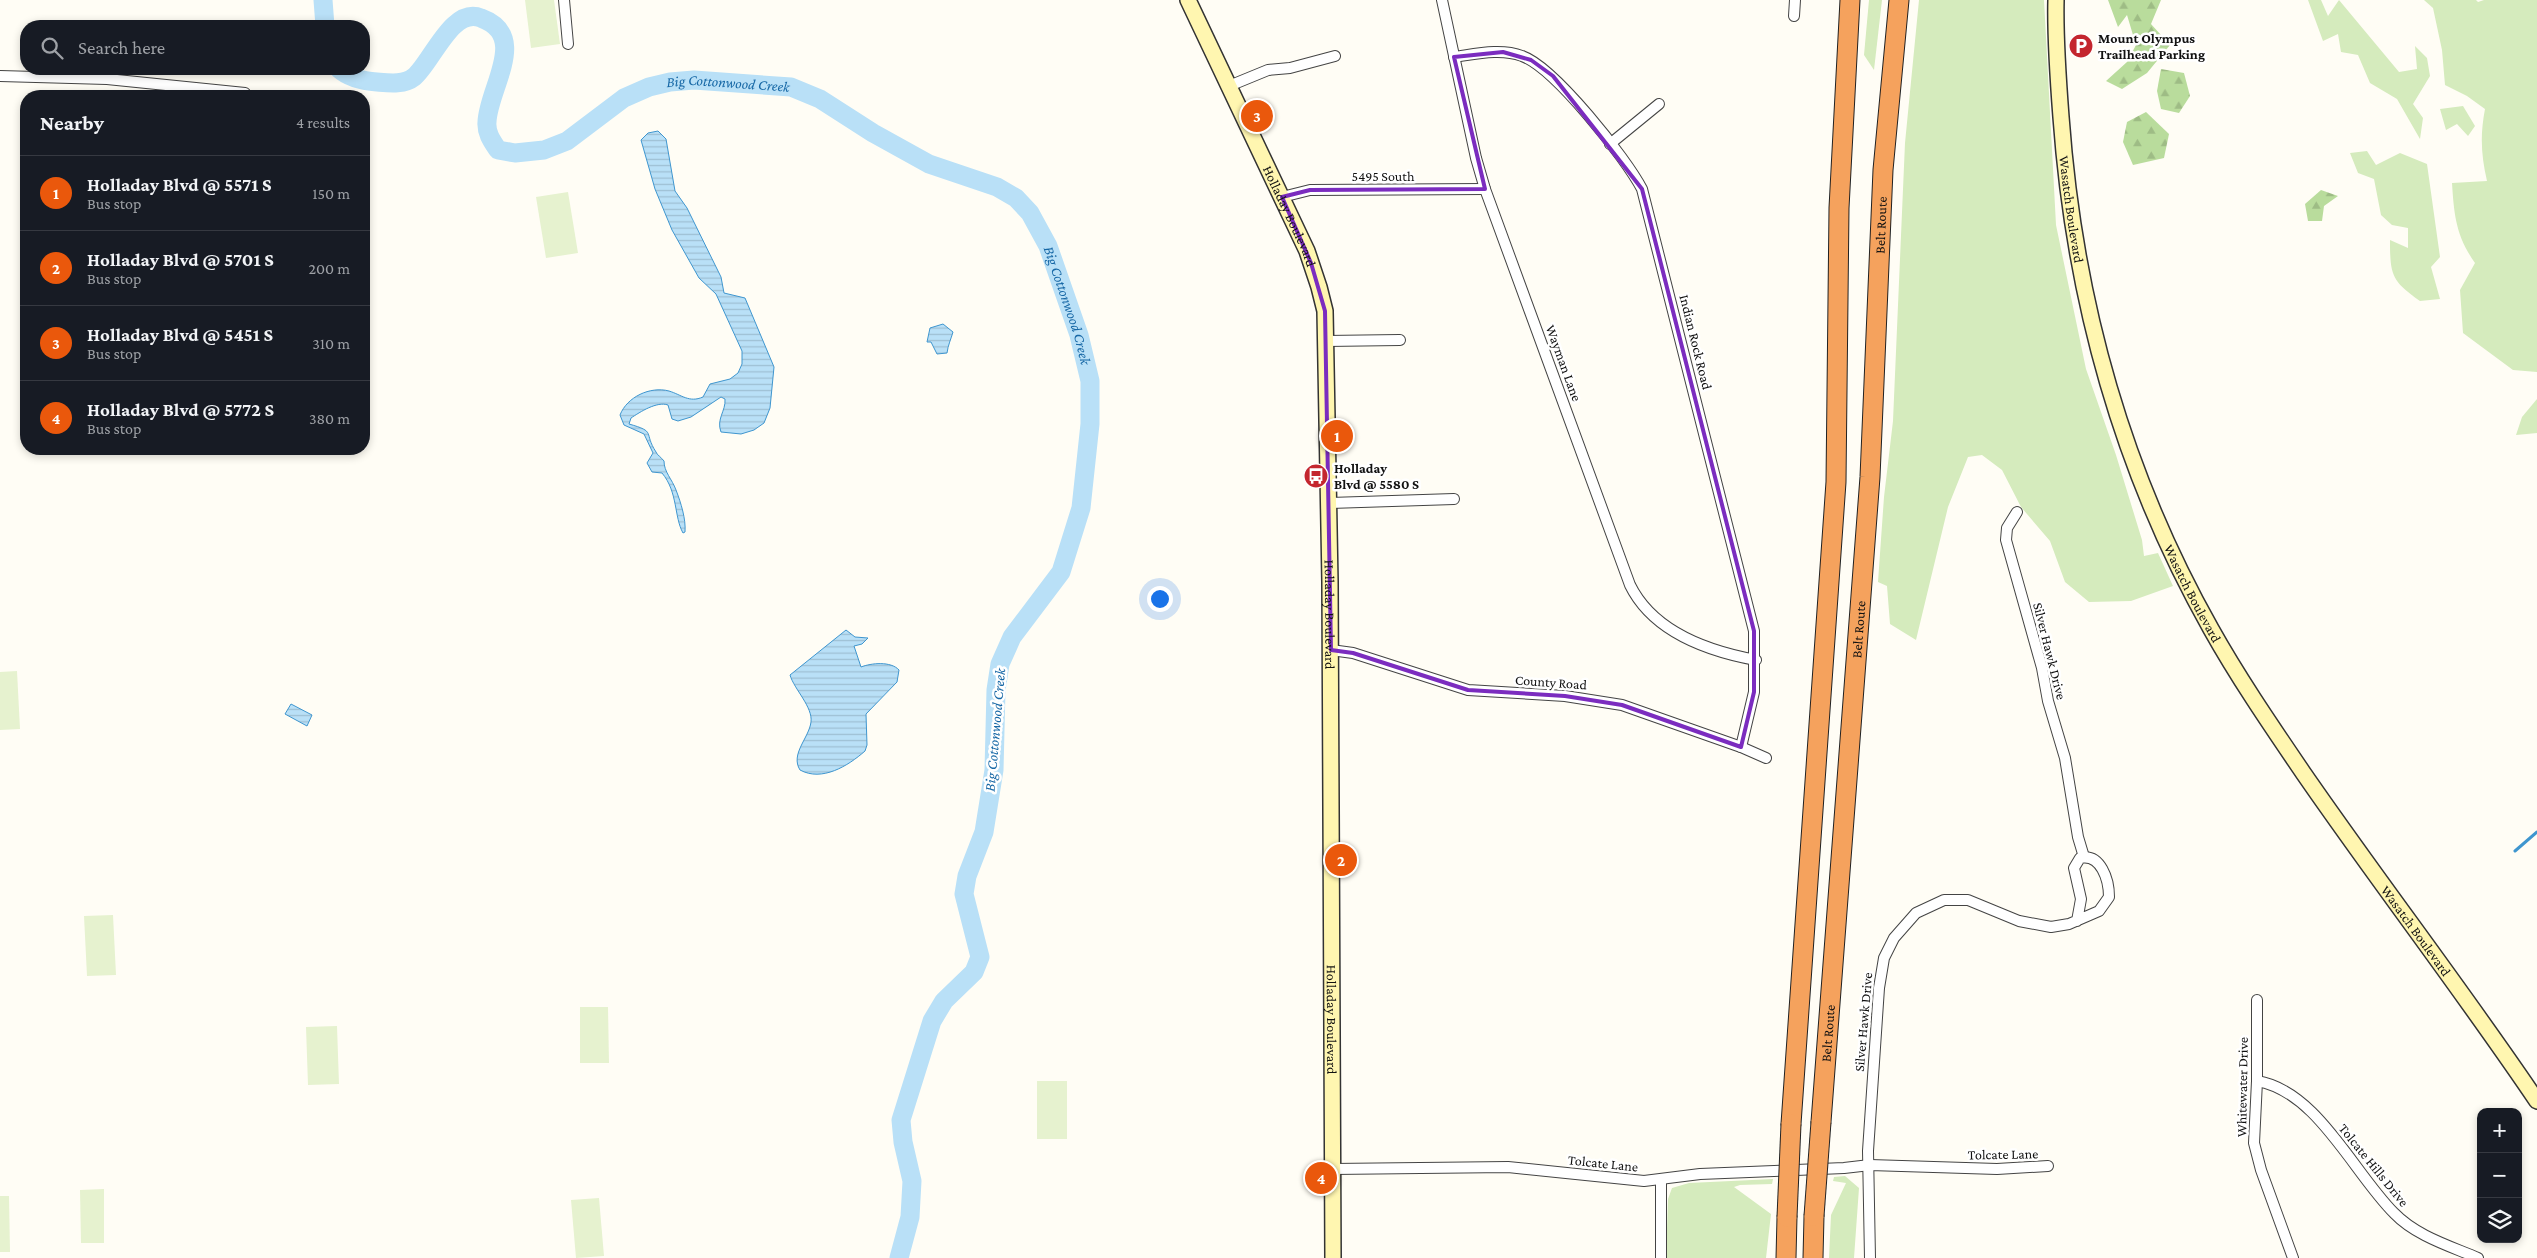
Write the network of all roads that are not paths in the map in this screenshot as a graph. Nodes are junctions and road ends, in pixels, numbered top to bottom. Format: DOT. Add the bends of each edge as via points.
graph roads {
  1 [pos="564,0"];
  2 [pos="1188,0"];
  3 [pos="1442,0"];
  4 [pos="1795,0"];
  5 [pos="1850,0"];
  6 [pos="1899,0"];
  7 [pos="2056,0"];
  8 [pos="1794,16"];
  9 [pos="568,44"];
  10 [pos="1335,56"];
  11 [pos="1454,57"];
  12 [pos="0,76"];
  13 [pos="1229,86"];
  14 [pos="216,90"];
  15 [pos="1659,104"];
  16 [pos="1610,144"];
  17 [pos="1485,189"];
  18 [pos="1282,197"];
  19 [pos="1400,340"];
  20 [pos="1326,341"];
  21 [pos="1454,499"];
  22 [pos="1330,503"];
  23 [pos="2017,512"];
  24 [pos="1331,650"];
  25 [pos="1756,660"];
  26 [pos="1741,747"];
  27 [pos="1766,758"];
  28 [pos="2084,857"];
  29 [pos="2077,921"];
  30 [pos="2257,1000"];
  31 [pos="2257,1081"];
  32 [pos="2537,1101"];
  33 [pos="1870,1164"];
  34 [pos="2048,1166"];
  35 [pos="1333,1169"];
  36 [pos="1661,1180"];
  37 [pos="1332,1258"];
  38 [pos="1661,1258"];
  39 [pos="1786,1258"];
  40 [pos="1813,1258"];
  41 [pos="1870,1258"];
  42 [pos="2293,1258"];
  43 [pos="2478,1258"];
  1 -- 9 [label="street"];
  2 -- 13 [label="main road, Holladay Boulevard"];
  3 -- 11 [label="street, Wayman Lane"];
  4 -- 8 [label="street"];
  5 -- 39 [label="highway, bridge" via="1839,208 1836,482 1791,1124"];
  6 -- 40 [label="highway, Belt Route, bridge" via="1883,170 1870,477"];
  7 -- 32 [label="main road, Wasatch Boulevard" via="2063,138 2078,258 2113,403 2155,515 2210,629 2250,692 2324,802"];
  10 -- 13 [label="street" via="1262,72"];
  11 -- 16 [label="street, Indian Rock Road" via="1503,52 1531,60 1559,82"];
  11 -- 17 [label="street, Wayman Lane"];
  12 -- 14 [label="street" via="107,79"];
  13 -- 18 [label="main road, Holladay Boulevard"];
  15 -- 16 [label="street"];
  16 -- 25 [label="street, Indian Rock Road" via="1638,181 1648,206 1754,631"];
  17 -- 18 [label="street, 5495 South" via="1310,190"];
  17 -- 25 [label="street, Wayman Lane" via="1634,594 1652,618 1673,632 1726,653"];
  18 -- 20 [label="main road, Holladay Boulevard" via="1316,275 1325,312"];
  19 -- 20 [label="street"];
  20 -- 22 [label="main road, Holladay Boulevard"];
  21 -- 22 [label="street"];
  22 -- 24 [label="main road, Holladay Boulevard"];
  23 -- 28 [label="street, Silver Hawk Drive" via="2007,528 2006,540 2065,758"];
  24 -- 26 [label="street, County Road" via="1353,653 1468,690 1565,696 1622,705"];
  24 -- 35 [label="main road, Holladay Boulevard"];
  25 -- 26 [label="street, Indian Rock Road" via="1754,692"];
  26 -- 27 [label="street, County Road"];
  28 -- 29 [label="street" via="2077,860 2074,868 2081,899"];
  28 -- 29 [label="street, Silver Hawk Drive" via="2093,859 2100,866 2108,897 2099,911"];
  29 -- 33 [label="street, Silver Hawk Drive" via="2060,926 2035,926 1976,903 1952,899 1926,907 1901,929 1884,958 1879,978 1868,1151"];
  30 -- 31 [label="street, Whitewater Drive"];
  31 -- 42 [label="street, Whitewater Drive" via="2254,1143"];
  31 -- 43 [label="street, Tolcate Hills Drive" via="2284,1088 2308,1107 2365,1180 2405,1223"];
  33 -- 34 [label="street, Tolcate Lane" via="1998,1169"];
  33 -- 36 [label="street, Tolcate Lane" via="1700,1174"];
  33 -- 41 [label="street"];
  35 -- 36 [label="street, Tolcate Lane" via="1508,1167 1625,1180"];
  35 -- 37 [label="main road, Holladay Boulevard"];
  36 -- 38 [label="street"];
}
